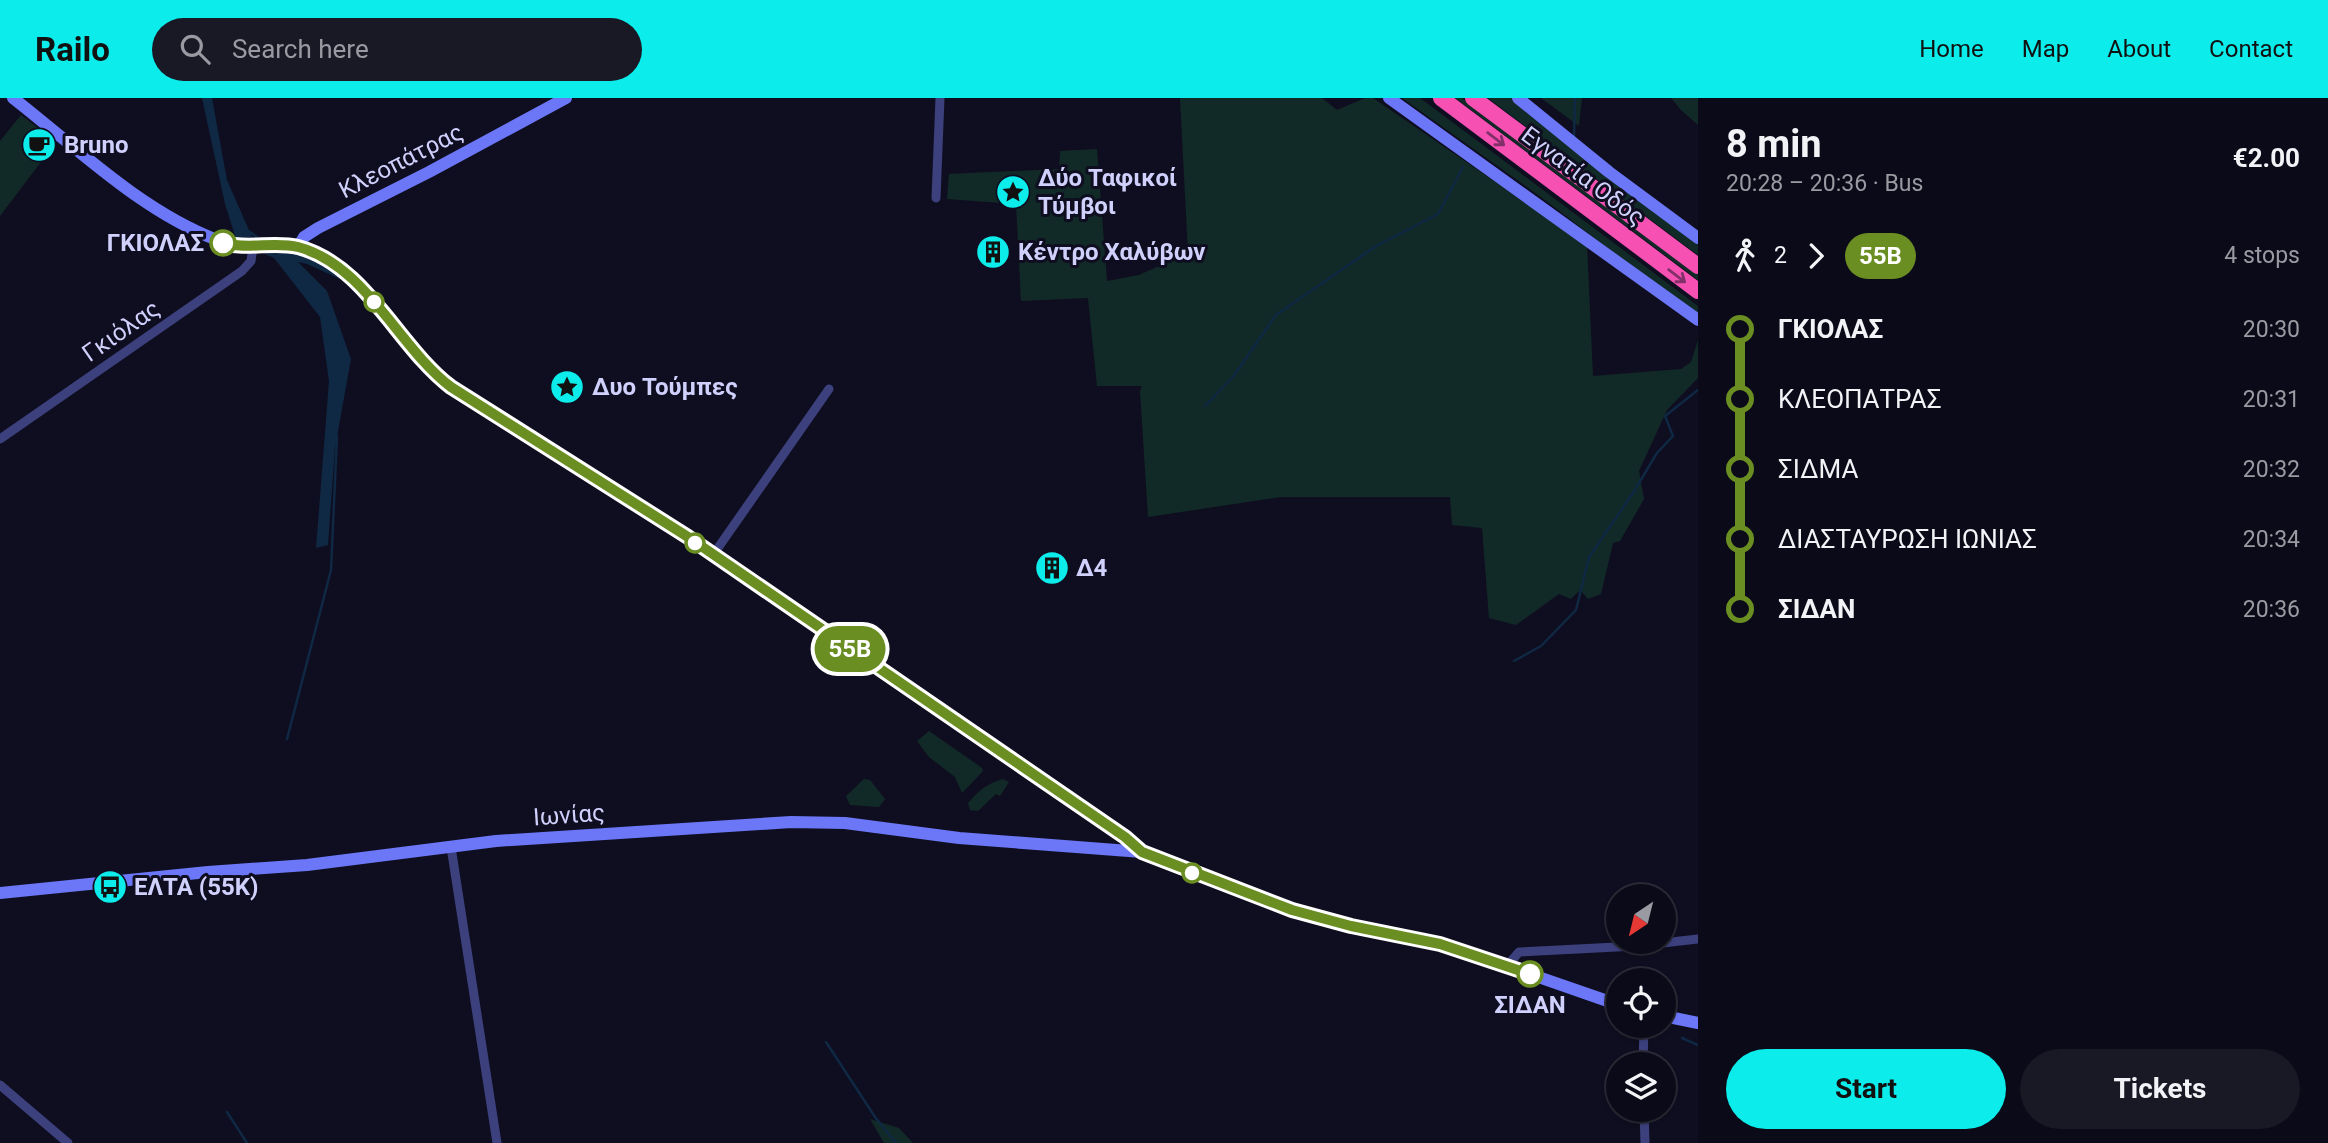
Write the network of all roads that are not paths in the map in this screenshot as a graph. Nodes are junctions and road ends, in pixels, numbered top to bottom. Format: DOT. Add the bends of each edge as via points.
graph roads {
  1 [pos="13,98"];
  2 [pos="566,98"];
  3 [pos="940,98"];
  4 [pos="1389,98"];
  5 [pos="1441,98"];
  6 [pos="1473,98"];
  7 [pos="1518,98"];
  8 [pos="936,198"];
  9 [pos="1698,238"];
  10 [pos="253,247"];
  11 [pos="298,247"];
  12 [pos="1698,266"];
  13 [pos="1698,291"];
  14 [pos="1698,320"];
  15 [pos="829,389"];
  16 [pos="0,439"];
  17 [pos="713,555"];
  18 [pos="1125,837"];
  19 [pos="451,847"];
  20 [pos="1118,850"];
  21 [pos="1142,852"];
  22 [pos="0,892"];
  23 [pos="1698,939"];
  24 [pos="1507,966"];
  25 [pos="1606,1000"];
  26 [pos="1676,1018"];
  27 [pos="1698,1023"];
  28 [pos="0,1085"];
  29 [pos="1644,1122"];
  30 [pos="68,1143"];
  31 [pos="497,1143"];
  32 [pos="1645,1143"];
  1 -- 10 [label="street" via="160,213 223,243"];
  2 -- 11 [label="street, Κλεοπάτρας" via="312,231"];
  3 -- 8 [label="street"];
  4 -- 14 [label="street"];
  5 -- 13 [label="highway, Εγνατία Οδός, one-way"];
  6 -- 12 [label="highway, Εγνατία Οδός"];
  7 -- 9 [label="street"];
  10 -- 11 [label="street"];
  10 -- 16 [label="street, Γκιόλας" via="251,261 242,271"];
  11 -- 17 [label="street" via="326,259 345,274 417,356 451,387"];
  15 -- 17 [label="street"];
  17 -- 18 [label="street"];
  18 -- 20 [label="street"];
  18 -- 21 [label="street"];
  19 -- 20 [label="street, Ιωνίας" via="791,822 845,823 959,838"];
  19 -- 22 [label="street, Ιωνίας" via="307,865"];
  19 -- 31 [label="street"];
  20 -- 21 [label="street, Ιωνίας"];
  21 -- 24 [label="street" via="1292,910 1440,944"];
  23 -- 24 [label="street" via="1519,952"];
  24 -- 25 [label="street"];
  26 -- 27 [label="street"];
  28 -- 30 [label="street"];
  29 -- 32 [label="street"];
}
